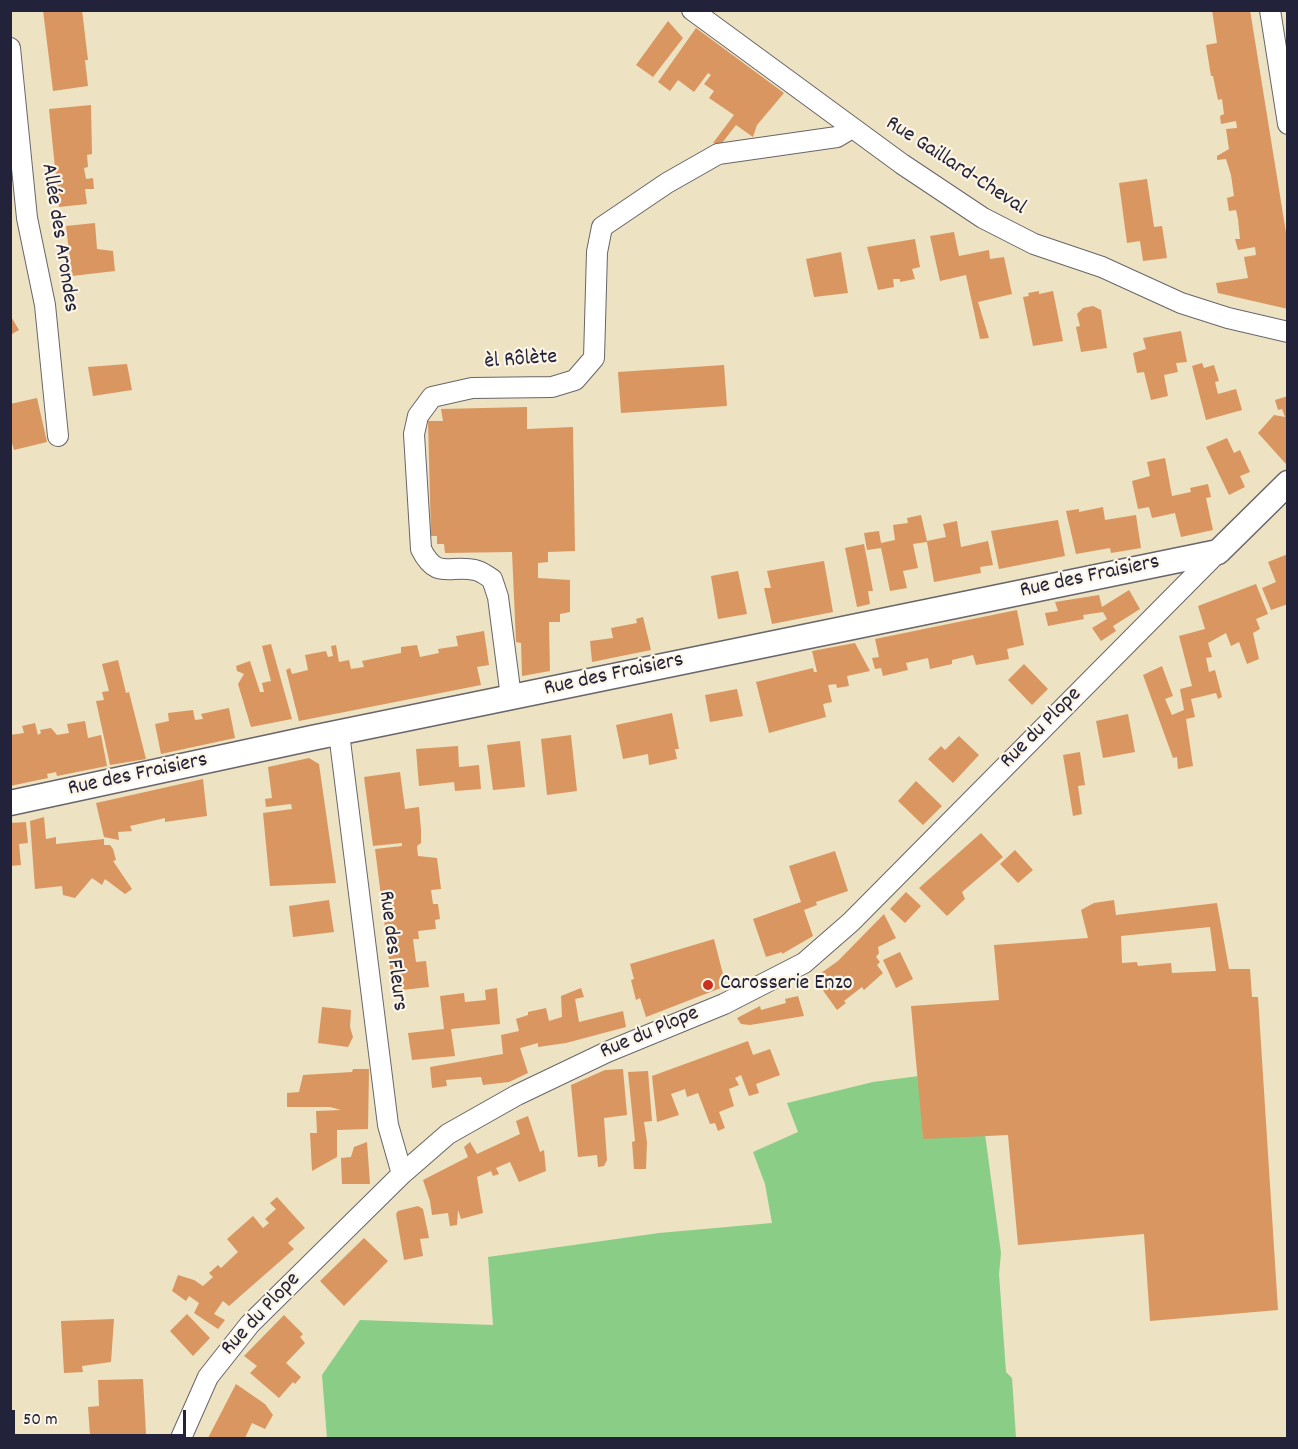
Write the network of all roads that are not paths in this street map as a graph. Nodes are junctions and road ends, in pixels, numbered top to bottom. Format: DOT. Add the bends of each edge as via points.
graph roads {
  1 [pos="692,10"];
  2 [pos="1270,10"];
  3 [pos="10,48"];
  4 [pos="1287,124"];
  5 [pos="852,128"];
  6 [pos="1287,332"];
  7 [pos="58,436"];
  8 [pos="1287,483"];
  9 [pos="1218,552"];
  10 [pos="511,697"];
  11 [pos="339,733"];
  12 [pos="10,803"];
  13 [pos="402,1174"];
  14 [pos="182,1438"];
  1 -- 5 [label="street, Rue Gaillard-Cheval"];
  2 -- 4 [label="street"];
  3 -- 7 [label="street, Allée des Arondes" via="27,219 45,305"];
  5 -- 6 [label="street, Rue Gaillard-Cheval" via="983,218 1034,244 1102,267 1181,303"];
  5 -- 10 [label="street, èl Rôlète" via="837,137 718,154 602,227 597,252 594,358 575,380 552,387 472,388 432,397 418,416 414,434 421,549 434,566 452,571 475,570 492,579 498,597"];
  8 -- 9 [label="street, Rue du Plope"];
  9 -- 10 [label="street, Rue des Fraisiers"];
  9 -- 13 [label="street, Rue du Plope" via="851,922 804,963 724,1004 607,1052 517,1095 448,1134"];
  10 -- 11 [label="street, Rue des Fraisiers"];
  11 -- 12 [label="street, Rue des Fraisiers"];
  11 -- 13 [label="street, Rue des Fleurs" via="388,1125"];
  13 -- 14 [label="street, Rue du Plope" via="223,1355 196,1400"];
}
